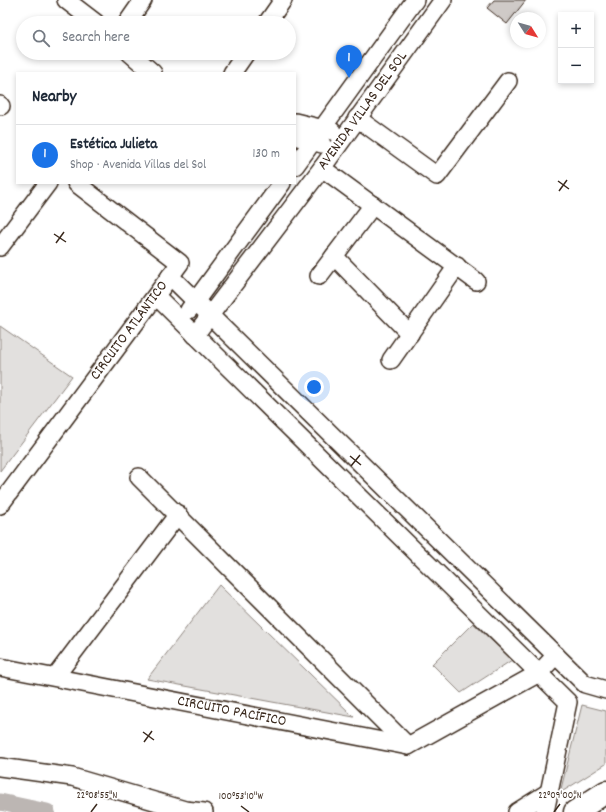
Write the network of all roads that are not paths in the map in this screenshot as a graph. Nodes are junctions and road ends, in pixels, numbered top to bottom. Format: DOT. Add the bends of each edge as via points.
graph roads {
  1 [pos="66,0"];
  2 [pos="143,0"];
  3 [pos="283,0"];
  4 [pos="415,0"];
  5 [pos="442,0"];
  6 [pos="87,16"];
  7 [pos="132,16"];
  8 [pos="272,16"];
  9 [pos="138,60"];
  10 [pos="241,60"];
  11 [pos="152,72"];
  12 [pos="233,72"];
  13 [pos="508,81"];
  14 [pos="357,118"];
  15 [pos="296,123"];
  16 [pos="318,134"];
  17 [pos="345,135"];
  18 [pos="296,136"];
  19 [pos="336,149"];
  20 [pos="296,165"];
  21 [pos="322,168"];
  22 [pos="47,184"];
  23 [pos="77,184"];
  24 [pos="281,184"];
  25 [pos="372,205"];
  26 [pos="0,247"];
  27 [pos="334,256"];
  28 [pos="457,266"];
  29 [pos="170,276"];
  30 [pos="319,276"];
  31 [pos="476,280"];
  32 [pos="156,296"];
  33 [pos="196,301"];
  34 [pos="210,315"];
  35 [pos="181,321"];
  36 [pos="410,334"];
  37 [pos="195,335"];
  38 [pos="391,360"];
  39 [pos="139,477"];
  40 [pos="0,505"];
  41 [pos="178,514"];
  42 [pos="411,514"];
  43 [pos="394,531"];
  44 [pos="556,655"];
  45 [pos="0,667"];
  46 [pos="539,673"];
  47 [pos="55,677"];
  48 [pos="585,684"];
  49 [pos="606,690"];
  50 [pos="568,702"];
  51 [pos="408,746"];
  52 [pos="0,767"];
  53 [pos="549,792"];
  54 [pos="606,792"];
  55 [pos="204,812"];
  56 [pos="517,812"];
  57 [pos="544,812"];
  58 [pos="575,812"];
  1 -- 6 [label="street"];
  2 -- 7 [label="street"];
  3 -- 8 [label="street"];
  4 -- 16 [label="street, AVENIDA VILLAS DEL SOL"];
  5 -- 14 [label="street, AVENIDA VILLAS DEL SOL"];
  9 -- 11 [label="street"];
  10 -- 12 [label="street"];
  13 -- 14 [label="street" via="437,176"];
  14 -- 17 [label="street, AVENIDA VILLAS DEL SOL"];
  15 -- 16 [label="street"];
  16 -- 17 [label="street"];
  16 -- 18 [label="street"];
  16 -- 19 [label="street"];
  16 -- 20 [label="street, AVENIDA VILLAS DEL SOL"];
  17 -- 19 [label="street, AVENIDA VILLAS DEL SOL"];
  19 -- 21 [label="street, AVENIDA VILLAS DEL SOL"];
  21 -- 25 [label="street"];
  21 -- 34 [label="street, AVENIDA VILLAS DEL SOL"];
  22 -- 26 [label="street"];
  23 -- 29 [label="street, CIRCUITO ATLÁNTICO" via="180,263"];
  24 -- 33 [label="street"];
  25 -- 27 [label="street"];
  25 -- 28 [label="street"];
  27 -- 30 [label="street"];
  27 -- 36 [label="street"];
  28 -- 31 [label="street"];
  28 -- 36 [label="street"];
  29 -- 32 [label="street, CIRCUITO ATLÁNTICO"];
  29 -- 33 [label="street"];
  32 -- 35 [label="street"];
  32 -- 40 [label="street, CIRCUITO ATLÁNTICO"];
  33 -- 34 [label="street"];
  33 -- 35 [label="street"];
  34 -- 37 [label="street, AVENIDA VILLAS DEL SOL"];
  34 -- 42 [label="street"];
  35 -- 37 [label="street"];
  36 -- 38 [label="street"];
  37 -- 43 [label="street"];
  39 -- 41 [label="street"];
  41 -- 47 [label="street"];
  41 -- 51 [label="street"];
  42 -- 43 [label="street"];
  42 -- 44 [label="street"];
  43 -- 46 [label="street"];
  44 -- 46 [label="street"];
  44 -- 48 [label="street"];
  45 -- 47 [label="street, CIRCUITO PACÍFICO"];
  46 -- 50 [label="street"];
  46 -- 51 [label="street"];
  47 -- 51 [label="street, CIRCUITO PACÍFICO"];
  48 -- 49 [label="street"];
  48 -- 50 [label="street"];
  50 -- 53 [label="street"];
  52 -- 55 [label="street" via="72,778 185,810"];
  53 -- 56 [label="street"];
  53 -- 57 [label="street"];
  54 -- 58 [label="main road"];
}
